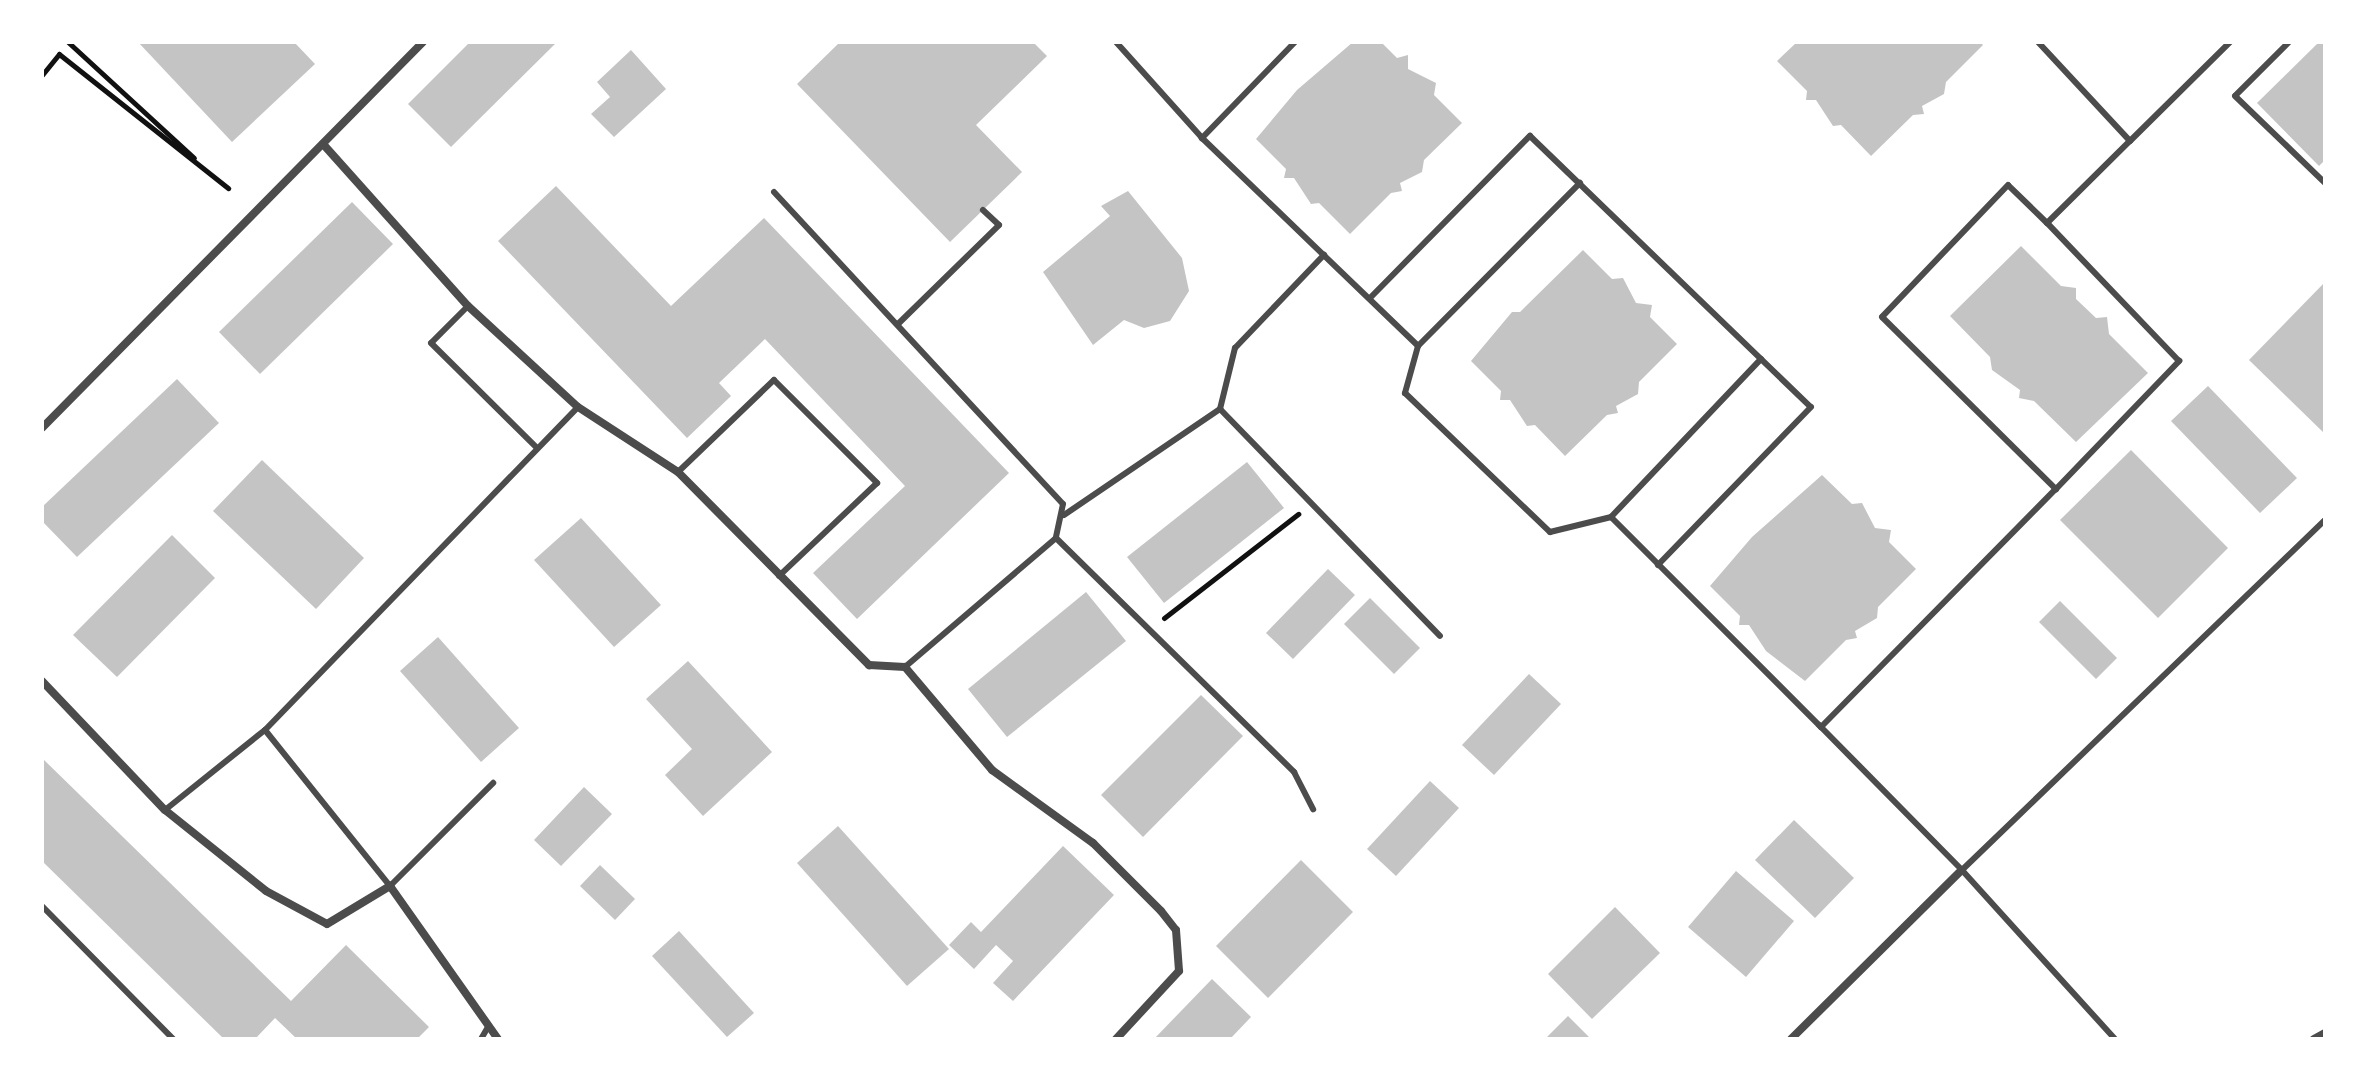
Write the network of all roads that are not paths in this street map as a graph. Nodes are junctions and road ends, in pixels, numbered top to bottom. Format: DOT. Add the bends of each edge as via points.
graph roads {
  1 [pos="423,42"];
  2 [pos="1116,42"];
  3 [pos="1295,42"];
  4 [pos="2038,42"];
  5 [pos="2230,42"];
  6 [pos="2289,42"];
  7 [pos="1202,138"];
  8 [pos="2130,141"];
  9 [pos="323,144"];
  10 [pos="1580,183"];
  11 [pos="2325,183"];
  12 [pos="774,192"];
  13 [pos="983,210"];
  14 [pos="2047,223"];
  15 [pos="1324,255"];
  16 [pos="1370,298"];
  17 [pos="468,306"];
  18 [pos="899,323"];
  19 [pos="1418,346"];
  20 [pos="1761,359"];
  21 [pos="578,407"];
  22 [pos="1220,409"];
  23 [pos="42,428"];
  24 [pos="537,448"];
  25 [pos="678,472"];
  26 [pos="2056,489"];
  27 [pos="1064,515"];
  28 [pos="1611,517"];
  29 [pos="2325,520"];
  30 [pos="1056,538"];
  31 [pos="1658,565"];
  32 [pos="779,576"];
  33 [pos="1440,636"];
  34 [pos="905,667"];
  35 [pos="42,681"];
  36 [pos="1813,719"];
  37 [pos="265,730"];
  38 [pos="493,783"];
  39 [pos="1313,809"];
  40 [pos="165,810"];
  41 [pos="1962,870"];
  42 [pos="390,886"];
  43 [pos="42,906"];
  44 [pos="488,1027"];
  45 [pos="2325,1033"];
  46 [pos="173,1039"];
  47 [pos="481,1039"];
  48 [pos="498,1039"];
  49 [pos="1116,1039"];
  50 [pos="1791,1039"];
  51 [pos="2115,1039"];
  52 [pos="2314,1039"];
  1 -- 9 [label="street"];
  2 -- 7 [label="lane"];
  3 -- 7 [label="lane"];
  4 -- 8 [label="lane"];
  5 -- 8 [label="lane"];
  6 -- 11 [label="lane" via="2235,96"];
  7 -- 15 [label="lane"];
  8 -- 14 [label="lane"];
  9 -- 17 [label="street"];
  9 -- 23 [label="street"];
  10 -- 16 [label="lane" via="1530,136"];
  10 -- 19 [label="lane"];
  10 -- 20 [label="lane"];
  12 -- 18 [label="lane"];
  13 -- 18 [label="lane" via="999,225"];
  14 -- 26 [label="lane" via="2179,361"];
  14 -- 26 [label="lane" via="2008,185 1882,317"];
  15 -- 16 [label="lane"];
  15 -- 22 [label="lane" via="1235,348"];
  16 -- 19 [label="lane"];
  17 -- 21 [label="street"];
  17 -- 24 [label="lane" via="431,343"];
  18 -- 27 [label="lane" via="1053,488"];
  19 -- 28 [label="lane" via="1405,393 1550,532"];
  20 -- 28 [label="lane"];
  20 -- 31 [label="lane" via="1811,407"];
  21 -- 24 [label="lane"];
  21 -- 25 [label="street"];
  22 -- 27 [label="lane"];
  22 -- 33 [label="lane"];
  24 -- 37 [label="lane"];
  25 -- 32 [label="street"];
  25 -- 32 [label="lane" via="774,380 877,483"];
  26 -- 36 [label="lane" via="1821,727"];
  27 -- 30 [label="lane"];
  28 -- 31 [label="lane"];
  29 -- 41 [label="lane"];
  30 -- 34 [label="lane"];
  30 -- 39 [label="lane" via="1294,772"];
  31 -- 36 [label="lane"];
  32 -- 34 [label="street" via="869,665"];
  34 -- 49 [label="street" via="992,770 1093,843 1176,930 1180,960 1171,987"];
  35 -- 40 [label="street"];
  36 -- 41 [label="lane"];
  37 -- 40 [label="lane"];
  37 -- 42 [label="lane"];
  38 -- 42 [label="lane"];
  40 -- 42 [label="street" via="266,891 327,924"];
  41 -- 50 [label="street"];
  41 -- 51 [label="lane"];
  42 -- 44 [label="street"];
  43 -- 46 [label="lane"];
  44 -- 47 [label="lane"];
  44 -- 48 [label="street"];
  45 -- 52 [label="street"];
}
